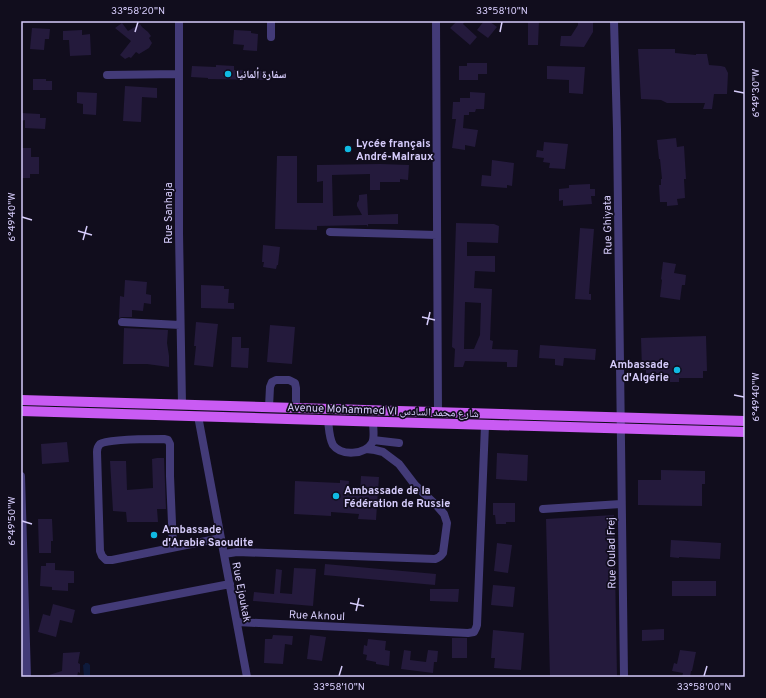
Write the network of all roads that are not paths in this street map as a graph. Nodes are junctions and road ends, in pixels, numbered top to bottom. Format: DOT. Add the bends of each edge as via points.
graph roads {
  1 [pos="179,21"];
  2 [pos="271,21"];
  3 [pos="436,21"];
  4 [pos="614,21"];
  5 [pos="271,38"];
  6 [pos="178,74"];
  7 [pos="107,75"];
  8 [pos="330,232"];
  9 [pos="437,235"];
  10 [pos="122,322"];
  11 [pos="180,325"];
  12 [pos="21,400"];
  13 [pos="182,404"];
  14 [pos="269,407"];
  15 [pos="296,408"];
  16 [pos="21,411"];
  17 [pos="438,412"];
  18 [pos="198,416"];
  19 [pos="620,418"];
  20 [pos="328,420"];
  21 [pos="745,420"];
  22 [pos="373,422"];
  23 [pos="485,425"];
  24 [pos="620,428"];
  25 [pos="745,432"];
  26 [pos="373,440"];
  27 [pos="399,442"];
  28 [pos="366,449"];
  29 [pos="21,476"];
  30 [pos="621,504"];
  31 [pos="543,509"];
  32 [pos="221,538"];
  33 [pos="173,547"];
  34 [pos="224,554"];
  35 [pos="230,584"];
  36 [pos="95,610"];
  37 [pos="237,622"];
  38 [pos="27,677"];
  39 [pos="247,677"];
  40 [pos="624,677"];
  1 -- 6 [label="street, Rue Sanhaja"];
  2 -- 5 [label="street"];
  3 -- 9 [label="street"];
  4 -- 19 [label="street, Rue Ghiyata"];
  6 -- 7 [label="street"];
  6 -- 11 [label="street, Rue Sanhaja"];
  8 -- 9 [label="street"];
  9 -- 17 [label="street"];
  10 -- 11 [label="street"];
  11 -- 13 [label="street, Rue Sanhaja"];
  12 -- 13 [label="main road, Avenue Mohammed VI شارع محمد السادس"];
  13 -- 14 [label="main road, Avenue Mohammed VI شارع محمد السادس"];
  14 -- 15 [label="main road, Avenue Mohammed VI شارع محمد السادس"];
  14 -- 15 [label="street" via="272,382 291,380 296,388"];
  15 -- 17 [label="main road, Avenue Mohammed VI شارع محمد السادس"];
  16 -- 18 [label="main road, Avenue Mohammed VI شارع محمد السادس"];
  17 -- 19 [label="main road, Avenue Mohammed VI شارع محمد السادس"];
  18 -- 20 [label="main road, Avenue Mohammed VI شارع محمد السادس"];
  18 -- 32 [label="street, Rue Ejoukak"];
  19 -- 21 [label="main road, Avenue Mohammed VI شارع محمد السادس"];
  19 -- 24 [label="street, Rue Ghiyata"];
  20 -- 22 [label="main road, Avenue Mohammed VI شارع محمد السادس"];
  20 -- 28 [label="street" via="330,435 337,449 350,453"];
  22 -- 23 [label="main road, Avenue Mohammed VI شارع محمد السادس"];
  22 -- 26 [label="street"];
  23 -- 24 [label="main road, Avenue Mohammed VI شارع محمد السادس"];
  23 -- 37 [label="street, Rue Aknoul" via="474,632"];
  24 -- 25 [label="main road, Avenue Mohammed VI شارع محمد السادس"];
  24 -- 30 [label="street, Rue Oulad Frej"];
  26 -- 27 [label="street"];
  26 -- 28 [label="street"];
  28 -- 34 [label="street" via="383,452 399,464 415,485 444,514 447,523 441,556 435,558 237,552"];
  29 -- 38 [label="street"];
  30 -- 31 [label="street"];
  30 -- 40 [label="street, Rue Oulad Frej"];
  32 -- 33 [label="street"];
  32 -- 34 [label="street, Rue Ejoukak"];
  33 -- 33 [label="street" via="112,560 106,560 102,556 96,452 100,444 106,441 168,440"];
  34 -- 35 [label="street, Rue Ejoukak"];
  35 -- 36 [label="street"];
  35 -- 37 [label="street, Rue Ejoukak"];
  37 -- 39 [label="street, Rue Ejoukak"];
}
